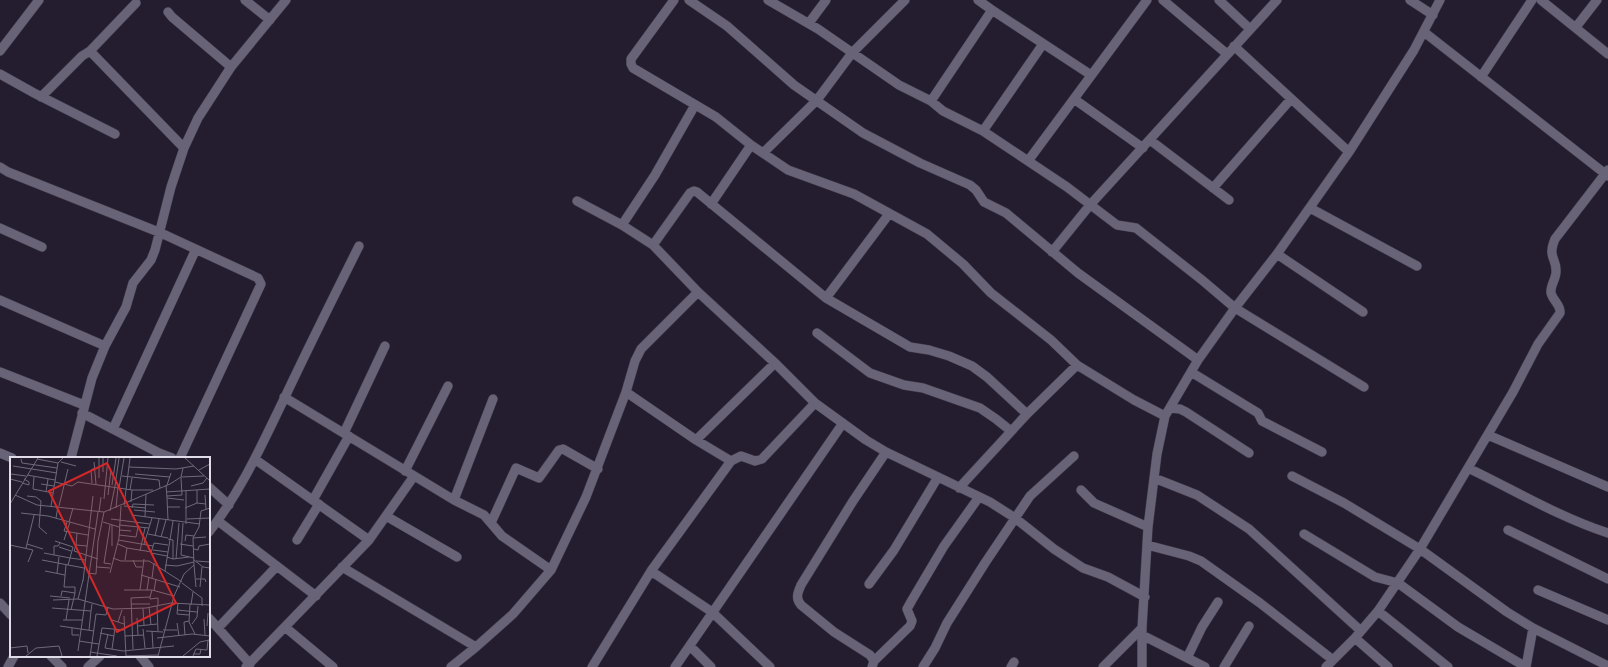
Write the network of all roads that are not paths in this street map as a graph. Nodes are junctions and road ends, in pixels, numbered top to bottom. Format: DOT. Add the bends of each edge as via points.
graph roads {
  1 [pos="39,0"];
  2 [pos="245,0"];
  3 [pos="286,0"];
  4 [pos="674,0"];
  5 [pos="689,0"];
  6 [pos="768,0"];
  7 [pos="826,0"];
  8 [pos="905,0"];
  9 [pos="978,0"];
  10 [pos="1147,0"];
  11 [pos="1163,0"];
  12 [pos="1219,0"];
  13 [pos="1277,0"];
  14 [pos="1410,0"];
  15 [pos="1440,0"];
  16 [pos="1532,0"];
  17 [pos="1541,0"];
  18 [pos="1597,0"];
  19 [pos="136,3"];
  20 [pos="992,10"];
  21 [pos="168,12"];
  22 [pos="1433,15"];
  23 [pos="270,20"];
  24 [pos="809,23"];
  25 [pos="1576,27"];
  26 [pos="1250,29"];
  27 [pos="1424,32"];
  28 [pos="1043,44"];
  29 [pos="1234,46"];
  30 [pos="0,51"];
  31 [pos="90,51"];
  32 [pos="852,53"];
  33 [pos="1227,54"];
  34 [pos="1608,54"];
  35 [pos="231,67"];
  36 [pos="0,74"];
  37 [pos="1091,76"];
  38 [pos="1482,77"];
  39 [pos="41,97"];
  40 [pos="1074,99"];
  41 [pos="1291,99"];
  42 [pos="817,100"];
  43 [pos="931,101"];
  44 [pos="695,105"];
  45 [pos="983,131"];
  46 [pos="115,134"];
  47 [pos="1150,140"];
  48 [pos="751,144"];
  49 [pos="184,148"];
  50 [pos="1143,148"];
  51 [pos="1349,152"];
  52 [pos="763,153"];
  53 [pos="1028,161"];
  54 [pos="0,167"];
  55 [pos="1607,173"];
  56 [pos="1213,188"];
  57 [pos="1229,200"];
  58 [pos="577,201"];
  59 [pos="711,204"];
  60 [pos="1090,205"];
  61 [pos="1310,208"];
  62 [pos="889,214"];
  63 [pos="622,226"];
  64 [pos="0,228"];
  65 [pos="161,233"];
  66 [pos="653,245"];
  67 [pos="359,246"];
  68 [pos="42,247"];
  69 [pos="196,249"];
  70 [pos="1052,252"];
  71 [pos="1276,254"];
  72 [pos="1417,266"];
  73 [pos="698,292"];
  74 [pos="826,298"];
  75 [pos="0,300"];
  76 [pos="1235,308"];
  77 [pos="1363,312"];
  78 [pos="817,333"];
  79 [pos="105,346"];
  80 [pos="385,346"];
  81 [pos="1198,360"];
  82 [pos="775,363"];
  83 [pos="1078,365"];
  84 [pos="0,372"];
  85 [pos="1191,372"];
  86 [pos="448,386"];
  87 [pos="1364,386"];
  88 [pos="626,392"];
  89 [pos="284,397"];
  90 [pos="493,399"];
  91 [pos="815,403"];
  92 [pos="83,409"];
  93 [pos="1168,412"];
  94 [pos="1027,414"];
  95 [pos="843,423"];
  96 [pos="113,429"];
  97 [pos="1011,431"];
  98 [pos="346,435"];
  99 [pos="1488,435"];
  100 [pos="696,440"];
  101 [pos="886,452"];
  102 [pos="1322,452"];
  103 [pos="0,453"];
  104 [pos="1249,453"];
  105 [pos="158,456"];
  106 [pos="1074,456"];
  107 [pos="10,457"];
  108 [pos="71,457"];
  109 [pos="180,457"];
  110 [pos="256,460"];
  111 [pos="731,461"];
  112 [pos="1468,468"];
  113 [pos="598,469"];
  114 [pos="405,471"];
  115 [pos="414,476"];
  116 [pos="1292,476"];
  117 [pos="938,477"];
  118 [pos="1154,478"];
  119 [pos="1608,487"];
  120 [pos="210,488"];
  121 [pos="959,488"];
  122 [pos="1081,490"];
  123 [pos="979,497"];
  124 [pos="454,500"];
  125 [pos="316,502"];
  126 [pos="230,505"];
  127 [pos="386,516"];
  128 [pos="1015,518"];
  129 [pos="218,521"];
  130 [pos="491,523"];
  131 [pos="1148,527"];
  132 [pos="1508,530"];
  133 [pos="210,531"];
  134 [pos="1608,533"];
  135 [pos="1304,534"];
  136 [pos="298,540"];
  137 [pos="369,540"];
  138 [pos="1147,545"];
  139 [pos="1420,549"];
  140 [pos="457,557"];
  141 [pos="277,566"];
  142 [pos="342,567"];
  143 [pos="551,570"];
  144 [pos="651,571"];
  145 [pos="1608,579"];
  146 [pos="1398,583"];
  147 [pos="869,584"];
  148 [pos="1538,590"];
  149 [pos="316,596"];
  150 [pos="1145,597"];
  151 [pos="1218,602"];
  152 [pos="0,603"];
  153 [pos="712,612"];
  154 [pos="1378,612"];
  155 [pos="10,614"];
  156 [pos="210,619"];
  157 [pos="1608,620"];
  158 [pos="1249,626"];
  159 [pos="285,627"];
  160 [pos="218,628"];
  161 [pos="1533,628"];
  162 [pos="1142,632"];
  163 [pos="1358,635"];
  164 [pos="476,646"];
  165 [pos="690,646"];
  166 [pos="13,657"];
  167 [pos="52,657"];
  168 [pos="99,657"];
  169 [pos="141,657"];
  170 [pos="1187,658"];
  171 [pos="1333,660"];
  172 [pos="873,664"];
  173 [pos="248,666"];
  174 [pos="457,666"];
  175 [pos="1608,666"];
  176 [pos="8,667"];
  177 [pos="62,667"];
  178 [pos="88,667"];
  179 [pos="149,667"];
  180 [pos="333,667"];
  181 [pos="592,667"];
  182 [pos="675,667"];
  183 [pos="711,667"];
  184 [pos="770,667"];
  185 [pos="923,667"];
  186 [pos="1103,667"];
  187 [pos="1142,667"];
  188 [pos="1205,667"];
  189 [pos="1224,667"];
  190 [pos="1326,667"];
  191 [pos="1388,667"];
  192 [pos="1448,667"];
  193 [pos="1526,667"];
  1 -- 30 [label="street"];
  2 -- 23 [label="street"];
  3 -- 23 [label="street"];
  4 -- 44 [label="street" via="631,60 631,64 633,68"];
  5 -- 42 [label="street" via="727,26 794,84"];
  6 -- 24 [label="street"];
  7 -- 24 [label="street"];
  8 -- 32 [label="street"];
  9 -- 20 [label="street"];
  10 -- 37 [label="street"];
  11 -- 33 [label="street"];
  12 -- 26 [label="street"];
  13 -- 26 [label="street"];
  14 -- 22 [label="street"];
  15 -- 22 [label="street"];
  16 -- 38 [label="street"];
  17 -- 25 [label="street"];
  18 -- 25 [label="street"];
  19 -- 31 [label="street"];
  20 -- 28 [label="street"];
  20 -- 43 [label="street"];
  21 -- 35 [label="street"];
  22 -- 27 [label="street"];
  23 -- 35 [label="street"];
  24 -- 32 [label="street"];
  25 -- 34 [label="street"];
  26 -- 29 [label="street"];
  27 -- 38 [label="street"];
  27 -- 51 [label="street"];
  28 -- 37 [label="street"];
  28 -- 45 [label="street"];
  29 -- 33 [label="street"];
  29 -- 41 [label="street"];
  31 -- 39 [label="street"];
  31 -- 49 [label="street"];
  32 -- 42 [label="street"];
  32 -- 43 [label="street" via="899,85"];
  33 -- 47 [label="street"];
  35 -- 49 [label="street" via="198,118"];
  36 -- 39 [label="street"];
  37 -- 40 [label="street"];
  38 -- 55 [label="street"];
  39 -- 46 [label="street"];
  40 -- 50 [label="street"];
  40 -- 53 [label="street"];
  41 -- 51 [label="street"];
  41 -- 56 [label="street"];
  42 -- 52 [label="street"];
  42 -- 70 [label="street" via="873,139 970,185 984,202 1006,213"];
  43 -- 45 [label="street" via="943,112"];
  44 -- 48 [label="street" via="716,117"];
  44 -- 63 [label="street"];
  45 -- 53 [label="street"];
  47 -- 50 [label="street"];
  47 -- 56 [label="street"];
  48 -- 52 [label="street"];
  48 -- 59 [label="street"];
  49 -- 65 [label="street" via="168,197"];
  50 -- 60 [label="street"];
  51 -- 61 [label="street"];
  52 -- 62 [label="street" via="788,170 846,191"];
  53 -- 60 [label="street"];
  54 -- 65 [label="street"];
  55 -- 99 [label="street" via="1555,239 1552,256 1556,271 1551,294 1560,308 1560,313 1538,344"];
  56 -- 57 [label="street"];
  58 -- 63 [label="street"];
  59 -- 66 [label="street" via="697,192 690,193"];
  59 -- 74 [label="street"];
  60 -- 70 [label="street"];
  60 -- 76 [label="street" via="1118,225 1136,228"];
  61 -- 71 [label="street"];
  61 -- 72 [label="street"];
  62 -- 74 [label="street"];
  62 -- 83 [label="street" via="927,234 963,264 990,293 1051,340"];
  63 -- 66 [label="street"];
  64 -- 68 [label="street"];
  65 -- 69 [label="street"];
  65 -- 79 [label="street" via="151,260 133,283 125,310"];
  66 -- 73 [label="street"];
  67 -- 89 [label="street"];
  69 -- 96 [label="street"];
  69 -- 109 [label="street" via="258,278 261,284"];
  70 -- 81 [label="street" via="1120,305"];
  71 -- 76 [label="street"];
  71 -- 77 [label="street"];
  73 -- 82 [label="street"];
  73 -- 88 [label="street" via="641,349"];
  74 -- 94 [label="street" via="910,347 949,356 972,366"];
  75 -- 79 [label="street"];
  76 -- 81 [label="street"];
  76 -- 87 [label="street"];
  78 -- 97 [label="street" via="870,373 980,408"];
  79 -- 92 [label="street"];
  80 -- 98 [label="street"];
  81 -- 85 [label="street"];
  82 -- 91 [label="street"];
  82 -- 100 [label="street"];
  83 -- 93 [label="street" via="1134,400"];
  83 -- 94 [label="street"];
  84 -- 92 [label="street"];
  85 -- 93 [label="street"];
  85 -- 102 [label="street" via="1258,413 1262,421"];
  86 -- 114 [label="street"];
  88 -- 100 [label="street"];
  88 -- 113 [label="street"];
  89 -- 98 [label="street"];
  89 -- 110 [label="street"];
  90 -- 124 [label="street"];
  91 -- 95 [label="street"];
  91 -- 111 [label="street" via="762,460 755,461 741,456"];
  92 -- 96 [label="street"];
  92 -- 108 [label="street"];
  93 -- 104 [label="street" via="1180,409 1186,412"];
  93 -- 118 [label="street"];
  94 -- 97 [label="street"];
  95 -- 101 [label="street"];
  95 -- 153 [label="street"];
  96 -- 105 [label="street"];
  97 -- 121 [label="street"];
  98 -- 114 [label="street"];
  98 -- 125 [label="street"];
  99 -- 112 [label="street"];
  99 -- 119 [label="street"];
  100 -- 111 [label="street"];
  101 -- 117 [label="street"];
  101 -- 172 [label="street" via="801,585 797,597 801,605 834,632 870,655"];
  103 -- 107 [label="street"];
  106 -- 128 [label="street" via="1030,496"];
  110 -- 125 [label="street"];
  110 -- 126 [label="street"];
  111 -- 144 [label="street"];
  112 -- 134 [label="street" via="1549,509"];
  112 -- 139 [label="street"];
  113 -- 130 [label="street" via="563,449 559,450 540,478 516,468"];
  113 -- 143 [label="street"];
  114 -- 115 [label="street"];
  115 -- 124 [label="street"];
  115 -- 127 [label="street"];
  116 -- 139 [label="street" via="1344,503"];
  117 -- 121 [label="street"];
  117 -- 147 [label="street" via="894,550"];
  118 -- 131 [label="street"];
  118 -- 163 [label="street" via="1197,495 1249,529"];
  120 -- 126 [label="street"];
  121 -- 123 [label="street"];
  122 -- 131 [label="street" via="1094,503"];
  123 -- 128 [label="street"];
  123 -- 172 [label="street" via="944,546 907,609 912,620 910,626"];
  124 -- 130 [label="street" via="484,515"];
  125 -- 136 [label="street"];
  125 -- 137 [label="street"];
  126 -- 129 [label="street"];
  127 -- 137 [label="street"];
  127 -- 140 [label="street"];
  128 -- 150 [label="street" via="1083,568 1108,577"];
  128 -- 185 [label="street" via="947,623"];
  129 -- 133 [label="street"];
  129 -- 141 [label="street"];
  130 -- 143 [label="street" via="502,536"];
  131 -- 138 [label="street"];
  132 -- 145 [label="street"];
  135 -- 146 [label="street" via="1375,577"];
  137 -- 142 [label="street"];
  138 -- 150 [label="street"];
  138 -- 171 [label="street" via="1201,561"];
  139 -- 146 [label="street"];
  139 -- 161 [label="street"];
  141 -- 149 [label="street"];
  141 -- 160 [label="street"];
  142 -- 149 [label="street"];
  142 -- 164 [label="street"];
  143 -- 164 [label="street" via="513,614"];
  144 -- 153 [label="street"];
  144 -- 181 [label="street"];
  146 -- 154 [label="street"];
  146 -- 193 [label="street" via="1458,627"];
  148 -- 157 [label="street"];
  149 -- 159 [label="street"];
  150 -- 162 [label="street"];
  151 -- 170 [label="street"];
  152 -- 155 [label="street"];
  153 -- 165 [label="street"];
  153 -- 184 [label="street"];
  154 -- 163 [label="street"];
  154 -- 192 [label="street"];
  156 -- 160 [label="street"];
  158 -- 189 [label="street"];
  159 -- 173 [label="street"];
  159 -- 180 [label="street"];
  160 -- 173 [label="street"];
  161 -- 175 [label="street"];
  161 -- 193 [label="street"];
  162 -- 170 [label="street"];
  162 -- 186 [label="street"];
  162 -- 187 [label="street"];
  163 -- 171 [label="street"];
  163 -- 191 [label="street"];
  164 -- 174 [label="street"];
  165 -- 182 [label="street"];
  165 -- 183 [label="street"];
  166 -- 176 [label="street"];
  167 -- 177 [label="street"];
  168 -- 178 [label="street"];
  169 -- 179 [label="street"];
  170 -- 188 [label="street"];
  171 -- 190 [label="street"];
}
